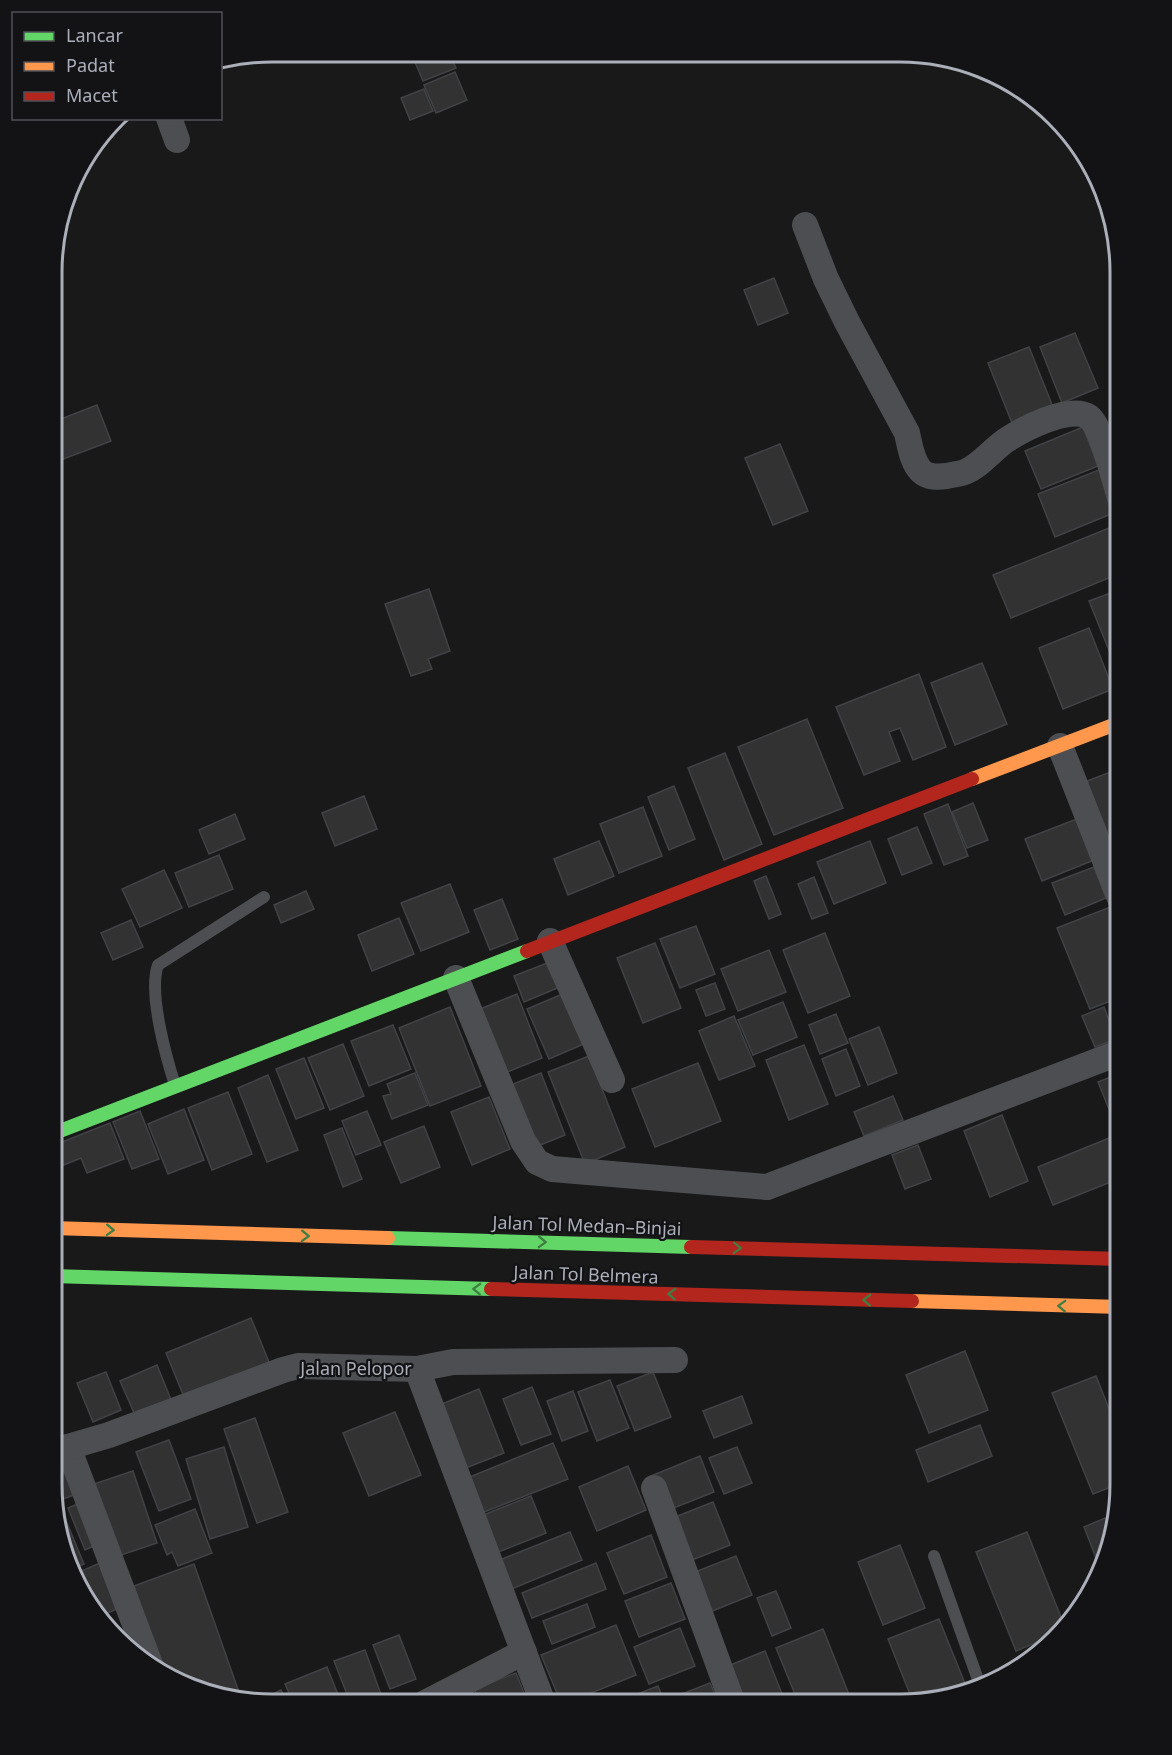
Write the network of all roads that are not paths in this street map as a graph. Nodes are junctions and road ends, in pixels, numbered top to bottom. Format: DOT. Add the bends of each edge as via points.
graph roads {
  1 [pos="805,225"];
  2 [pos="1110,467"];
  3 [pos="1110,726"];
  4 [pos="1060,746"];
  5 [pos="1110,873"];
  6 [pos="264,897"];
  7 [pos="550,941"];
  8 [pos="456,978"];
  9 [pos="1110,1056"];
  10 [pos="612,1080"];
  11 [pos="176,1086"];
  12 [pos="62,1130"];
  13 [pos="62,1228"];
  14 [pos="1110,1258"];
  15 [pos="62,1276"];
  16 [pos="1110,1307"];
  17 [pos="675,1360"];
  18 [pos="417,1369"];
  19 [pos="62,1449"];
  20 [pos="62,1455"];
  21 [pos="654,1488"];
  22 [pos="934,1556"];
  23 [pos="144,1650"];
  24 [pos="524,1652"];
  25 [pos="978,1679"];
  26 [pos="442,1694"];
  27 [pos="540,1694"];
  28 [pos="729,1694"];
  1 -- 2 [label="street" via="847,322 907,433 920,470 938,477 965,472 1005,442 1065,413 1087,416 1097,426"];
  3 -- 4 [label="main road"];
  4 -- 5 [label="street"];
  4 -- 7 [label="main road"];
  6 -- 11 [label="lane" via="158,965 157,1001"];
  7 -- 8 [label="main road"];
  7 -- 10 [label="street"];
  8 -- 9 [label="street" via="523,1141 537,1162 552,1169 767,1187"];
  8 -- 11 [label="main road"];
  11 -- 12 [label="main road"];
  13 -- 14 [label="main road, Jalan Tol Medan–Binjai, one-way"];
  16 -- 15 [label="main road, Jalan Tol Belmera, one-way"];
  17 -- 18 [label="street, Jalan Pelopor" via="453,1362"];
  18 -- 19 [label="street, Jalan Pelopor" via="298,1366"];
  18 -- 24 [label="street"];
  20 -- 23 [label="street"];
  21 -- 28 [label="street"];
  22 -- 25 [label="lane"];
  24 -- 26 [label="street"];
  24 -- 27 [label="street"];
}
